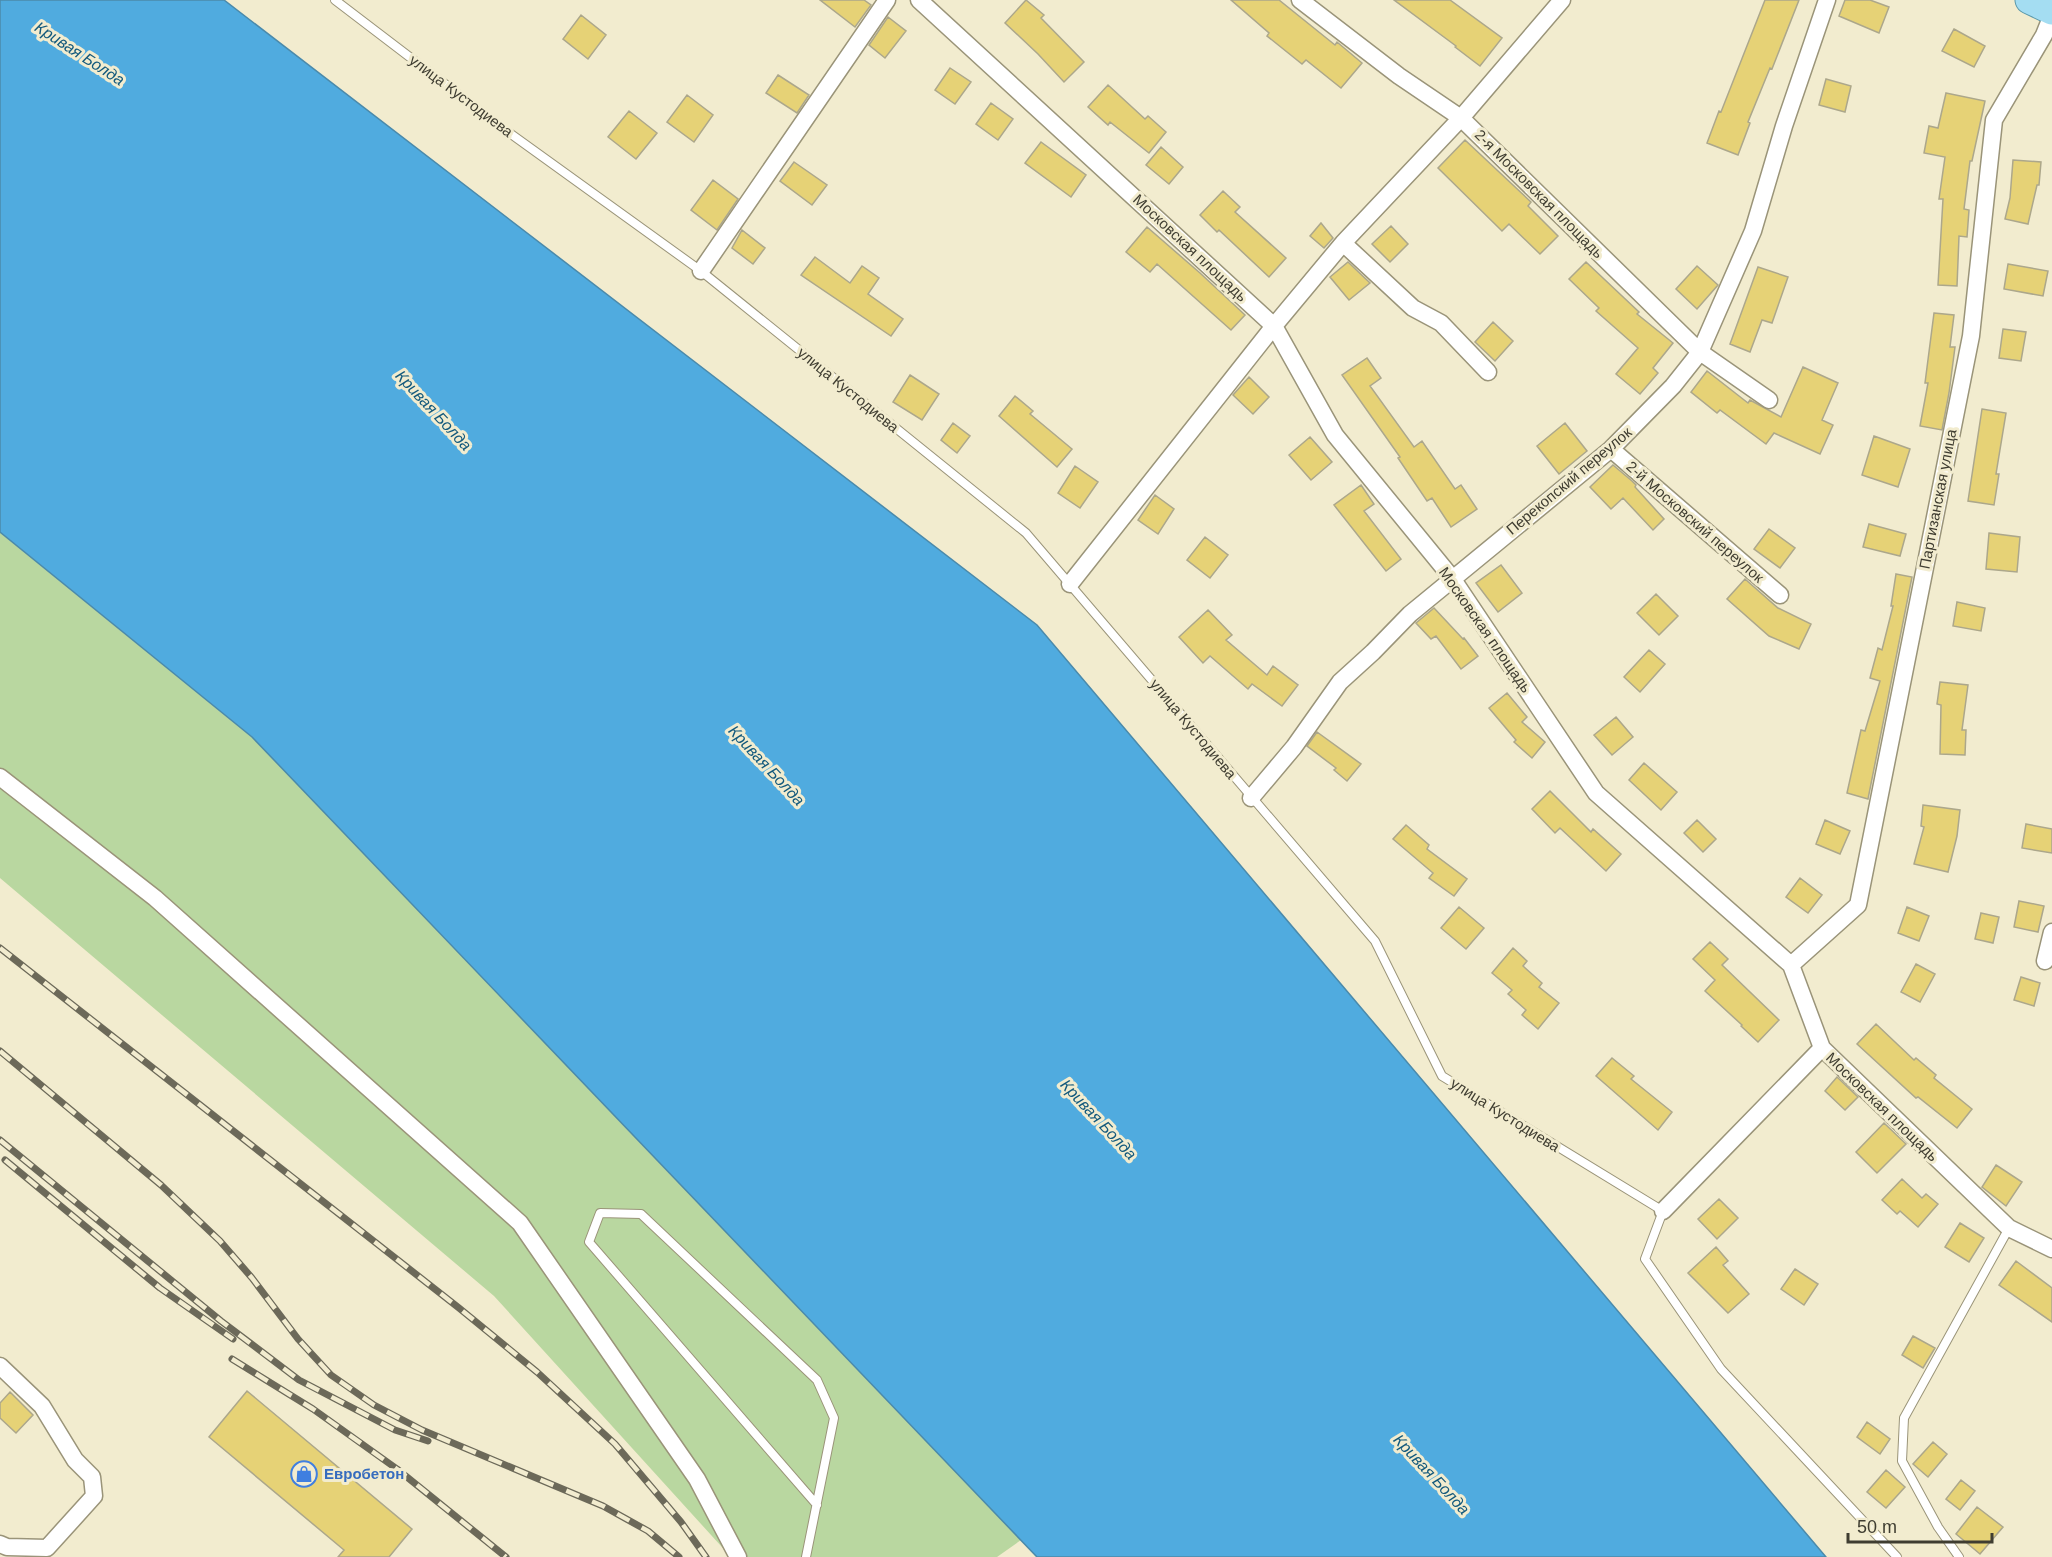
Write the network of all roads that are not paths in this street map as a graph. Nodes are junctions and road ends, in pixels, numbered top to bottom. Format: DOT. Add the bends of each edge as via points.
graph roads {
  1 [pos="335,0"];
  2 [pos="887,0"];
  3 [pos="919,0"];
  4 [pos="1300,0"];
  5 [pos="1562,0"];
  6 [pos="1827,0"];
  7 [pos="2029,0"];
  8 [pos="2052,13"];
  9 [pos="1461,118"];
  10 [pos="1343,243"];
  11 [pos="701,271"];
  12 [pos="1274,326"];
  13 [pos="1700,352"];
  14 [pos="1488,372"];
  15 [pos="1769,400"];
  16 [pos="1611,449"];
  17 [pos="1452,578"];
  18 [pos="1070,584"];
  19 [pos="1780,595"];
  20 [pos="0,777"];
  21 [pos="1251,798"];
  22 [pos="2052,932"];
  23 [pos="2045,961"];
  24 [pos="1791,965"];
  25 [pos="1822,1048"];
  26 [pos="1663,1211"];
  27 [pos="2009,1228"];
  28 [pos="2052,1249"];
  29 [pos="0,1366"];
  30 [pos="817,1505"];
  31 [pos="0,1544"];
  32 [pos="738,1557"];
  33 [pos="806,1557"];
  34 [pos="1897,1557"];
  35 [pos="1959,1557"];
  1 -- 11 [label="lane, улица Кустодиева" via="504,129"];
  2 -- 11 [label="street"];
  3 -- 12 [label="street, Московская площадь"];
  4 -- 9 [label="street, 2-я Московская площадь"];
  5 -- 9 [label="street"];
  6 -- 13 [label="street, Перекопский переулок" via="1753,231"];
  7 -- 8 [label="main road"];
  8 -- 24 [label="street, Партизанская улица" via="2044,35 1994,120 1971,336 1858,905"];
  9 -- 10 [label="street"];
  9 -- 13 [label="street, 2-я Московская площадь"];
  10 -- 12 [label="street"];
  10 -- 14 [label="street" via="1413,308 1441,323"];
  11 -- 18 [label="lane, улица Кустодиева" via="1026,533"];
  12 -- 17 [label="street, Московская площадь" via="1335,435"];
  12 -- 18 [label="street"];
  13 -- 15 [label="street, 2-я Московская площадь"];
  13 -- 16 [label="street, Перекопский переулок"];
  16 -- 17 [label="street, Перекопский переулок"];
  16 -- 19 [label="street, 2-й Московский переулок"];
  17 -- 21 [label="street, Перекопский переулок" via="1340,682 1294,747"];
  17 -- 24 [label="street, Московская площадь" via="1596,793"];
  18 -- 21 [label="lane, улица Кустодиева"];
  20 -- 32 [label="street" via="155,898 520,1223 698,1479"];
  21 -- 26 [label="lane, улица Кустодиева" via="1375,941 1442,1076"];
  22 -- 23 [label="street"];
  24 -- 25 [label="street, Московская площадь"];
  25 -- 26 [label="street"];
  25 -- 27 [label="street, Московская площадь"];
  26 -- 34 [label="lane" via="1645,1259 1721,1369"];
  27 -- 28 [label="street, Московская площадь"];
  27 -- 35 [label="lane" via="1904,1418 1902,1461"];
  29 -- 31 [label="street" via="42,1406 75,1460 92,1477 94,1497 47,1548"];
  30 -- 30 [label="lane" via="834,1418 817,1380 640,1214 600,1213 589,1242"];
  30 -- 33 [label="lane"];
}
